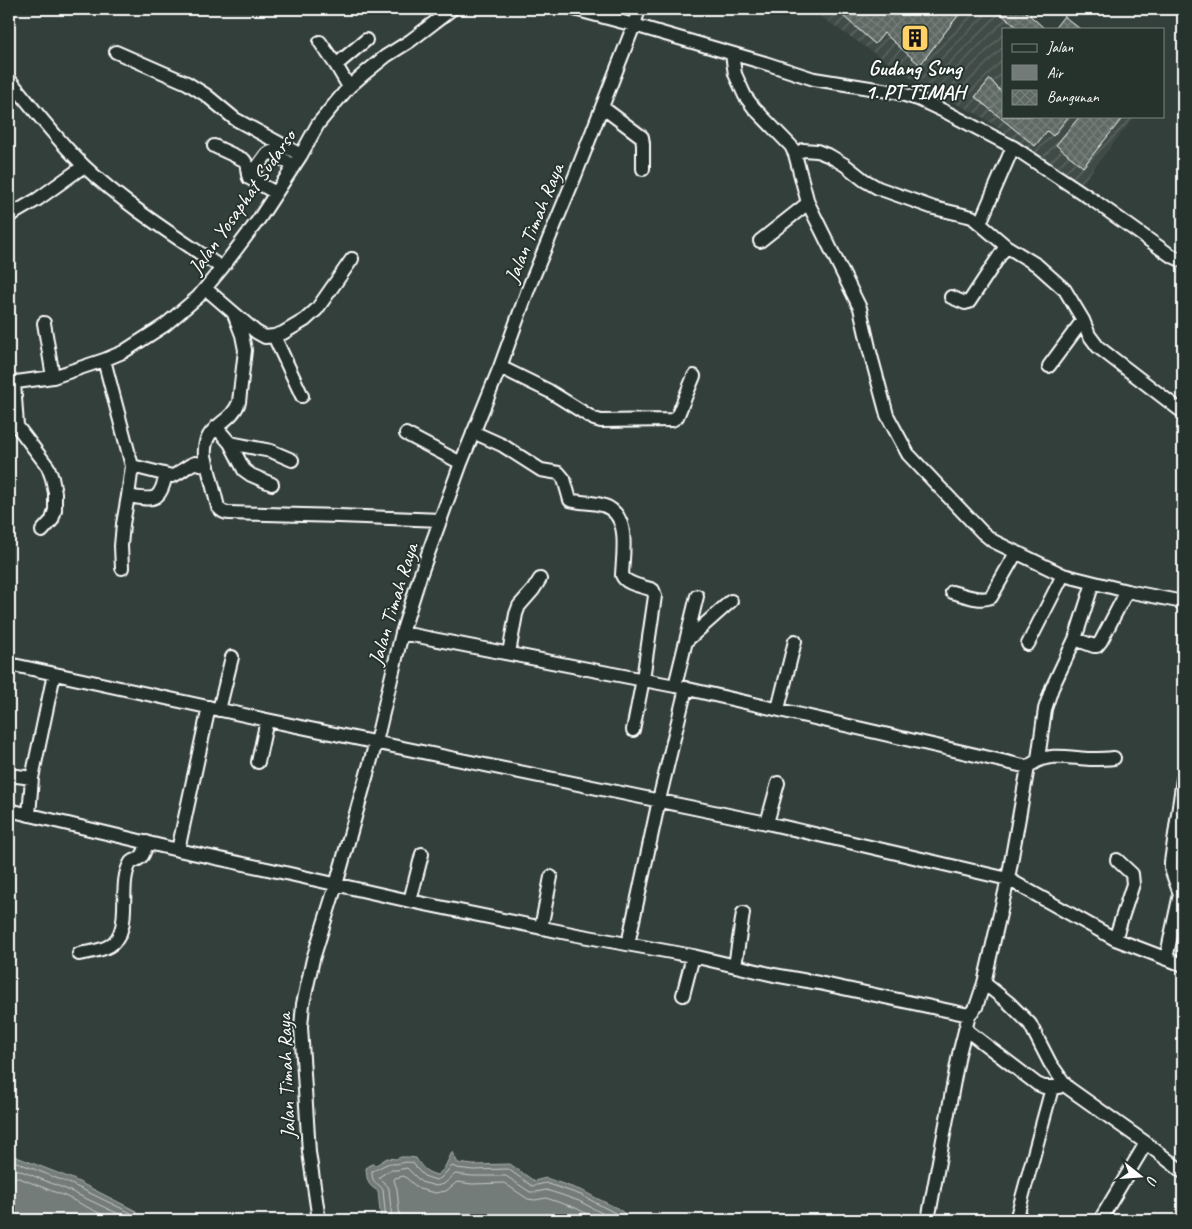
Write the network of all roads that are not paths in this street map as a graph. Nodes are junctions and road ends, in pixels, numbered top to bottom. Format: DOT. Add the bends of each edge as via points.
graph roads {
  1 [pos="452,9"];
  2 [pos="574,9"];
  3 [pos="639,9"];
  4 [pos="634,25"];
  5 [pos="366,40"];
  6 [pos="320,42"];
  7 [pos="116,52"];
  8 [pos="732,54"];
  9 [pos="336,65"];
  10 [pos="9,79"];
  11 [pos="349,87"];
  12 [pos="602,107"];
  13 [pos="214,146"];
  14 [pos="1013,147"];
  15 [pos="795,154"];
  16 [pos="297,161"];
  17 [pos="84,166"];
  18 [pos="643,169"];
  19 [pos="250,178"];
  20 [pos="276,193"];
  21 [pos="808,203"];
  22 [pos="9,216"];
  23 [pos="980,223"];
  24 [pos="760,242"];
  25 [pos="1006,246"];
  26 [pos="352,259"];
  27 [pos="1183,261"];
  28 [pos="222,268"];
  29 [pos="206,289"];
  30 [pos="951,297"];
  31 [pos="234,314"];
  32 [pos="1083,320"];
  33 [pos="44,324"];
  34 [pos="274,336"];
  35 [pos="104,360"];
  36 [pos="1049,366"];
  37 [pos="500,367"];
  38 [pos="694,376"];
  39 [pos="52,378"];
  40 [pos="12,383"];
  41 [pos="302,396"];
  42 [pos="1180,410"];
  43 [pos="17,426"];
  44 [pos="216,427"];
  45 [pos="473,432"];
  46 [pos="406,434"];
  47 [pos="9,437"];
  48 [pos="230,443"];
  49 [pos="292,460"];
  50 [pos="461,463"];
  51 [pos="132,466"];
  52 [pos="208,466"];
  53 [pos="166,475"];
  54 [pos="272,484"];
  55 [pos="128,496"];
  56 [pos="441,520"];
  57 [pos="42,532"];
  58 [pos="1016,553"];
  59 [pos="122,568"];
  60 [pos="1063,575"];
  61 [pos="540,579"];
  62 [pos="1093,583"];
  63 [pos="1127,591"];
  64 [pos="952,592"];
  65 [pos="697,596"];
  66 [pos="731,601"];
  67 [pos="1183,602"];
  68 [pos="402,633"];
  69 [pos="1075,639"];
  70 [pos="686,641"];
  71 [pos="794,642"];
  72 [pos="1028,644"];
  73 [pos="509,653"];
  74 [pos="232,657"];
  75 [pos="9,664"];
  76 [pos="54,674"];
  77 [pos="643,679"];
  78 [pos="680,687"];
  79 [pos="214,709"];
  80 [pos="778,709"];
  81 [pos="267,720"];
  82 [pos="633,730"];
  83 [pos="376,742"];
  84 [pos="1114,758"];
  85 [pos="258,762"];
  86 [pos="1033,763"];
  87 [pos="9,775"];
  88 [pos="32,778"];
  89 [pos="1183,779"];
  90 [pos="778,783"];
  91 [pos="659,800"];
  92 [pos="9,810"];
  93 [pos="29,815"];
  94 [pos="767,823"];
  95 [pos="147,842"];
  96 [pos="178,850"];
  97 [pos="422,854"];
  98 [pos="1117,860"];
  99 [pos="551,877"];
  100 [pos="1008,879"];
  101 [pos="336,885"];
  102 [pos="1182,894"];
  103 [pos="410,901"];
  104 [pos="743,914"];
  105 [pos="541,928"];
  106 [pos="1115,939"];
  107 [pos="628,944"];
  108 [pos="79,954"];
  109 [pos="693,956"];
  110 [pos="1166,959"];
  111 [pos="1183,965"];
  112 [pos="735,966"];
  113 [pos="984,983"];
  114 [pos="683,995"];
  115 [pos="969,1015"];
  116 [pos="965,1029"];
  117 [pos="1067,1087"];
  118 [pos="1052,1088"];
  119 [pos="1146,1142"];
  120 [pos="1183,1172"];
  121 [pos="319,1220"];
  122 [pos="928,1220"];
  123 [pos="1016,1220"];
  124 [pos="1100,1220"];
  1 -- 11 [label="street, Jalan Yosaphat Sudarso"];
  2 -- 4 [label="street"];
  3 -- 4 [label="street, Jalan Timah Raya"];
  4 -- 8 [label="street"];
  4 -- 12 [label="street, Jalan Timah Raya"];
  5 -- 9 [label="street"];
  6 -- 9 [label="street"];
  7 -- 16 [label="street" via="187,83"];
  8 -- 14 [label="street" via="814,79 895,92 918,99"];
  8 -- 15 [label="street" via="735,74 745,96"];
  9 -- 11 [label="street"];
  10 -- 17 [label="street"];
  11 -- 16 [label="street, Jalan Yosaphat Sudarso" via="318,124"];
  12 -- 18 [label="street" via="642,137"];
  12 -- 37 [label="street, Jalan Timah Raya"];
  13 -- 19 [label="street" via="245,161"];
  14 -- 23 [label="street"];
  14 -- 27 [label="street"];
  15 -- 21 [label="street"];
  15 -- 23 [label="street" via="803,150 817,151 845,165 878,188 934,208 972,217"];
  16 -- 19 [label="street" via="271,152"];
  16 -- 20 [label="street, Jalan Yosaphat Sudarso"];
  17 -- 22 [label="street"];
  17 -- 28 [label="street" via="155,222"];
  19 -- 20 [label="street"];
  20 -- 28 [label="street, Jalan Yosaphat Sudarso"];
  21 -- 24 [label="street"];
  21 -- 58 [label="street" via="860,308 887,415 908,454 982,532"];
  23 -- 25 [label="street"];
  25 -- 30 [label="street" via="969,302 966,304"];
  25 -- 32 [label="street" via="1037,265 1065,290"];
  26 -- 34 [label="street" via="317,309 305,320"];
  28 -- 29 [label="street, Jalan Yosaphat Sudarso"];
  29 -- 31 [label="street"];
  29 -- 35 [label="street, Jalan Yosaphat Sudarso" via="165,325 123,352"];
  31 -- 34 [label="street" via="260,335"];
  31 -- 44 [label="street" via="245,350 239,402 236,409"];
  32 -- 36 [label="street"];
  32 -- 42 [label="street" via="1098,347"];
  33 -- 39 [label="street"];
  34 -- 41 [label="street"];
  35 -- 39 [label="street, Jalan Yosaphat Sudarso"];
  35 -- 51 [label="street"];
  37 -- 38 [label="street" via="601,421 675,419"];
  37 -- 45 [label="street, Jalan Timah Raya"];
  39 -- 40 [label="street, Jalan Yosaphat Sudarso"];
  40 -- 43 [label="street"];
  43 -- 47 [label="street"];
  43 -- 57 [label="street" via="48,467 56,493 52,520"];
  44 -- 48 [label="street"];
  44 -- 52 [label="street" via="205,445"];
  45 -- 50 [label="street, Jalan Timah Raya"];
  45 -- 77 [label="street" via="502,445 541,470 559,473 571,501 603,505 620,520 623,529 623,578 651,589 655,594"];
  46 -- 50 [label="street"];
  48 -- 49 [label="street" via="271,451"];
  48 -- 54 [label="street" via="244,470"];
  50 -- 56 [label="street, Jalan Timah Raya"];
  51 -- 53 [label="street"];
  51 -- 55 [label="street"];
  52 -- 53 [label="street" via="196,463 174,476"];
  52 -- 56 [label="street" via="218,507 226,513"];
  53 -- 55 [label="street" via="157,497"];
  55 -- 59 [label="street" via="121,546"];
  56 -- 68 [label="street, Jalan Timah Raya"];
  58 -- 60 [label="street"];
  58 -- 64 [label="street" via="991,597 979,599"];
  60 -- 62 [label="street"];
  60 -- 72 [label="street"];
  61 -- 73 [label="street" via="519,606"];
  62 -- 63 [label="street"];
  62 -- 69 [label="street"];
  63 -- 67 [label="street"];
  63 -- 69 [label="street" via="1097,646"];
  65 -- 70 [label="street"];
  66 -- 70 [label="street"];
  68 -- 73 [label="street"];
  68 -- 83 [label="street, Jalan Timah Raya"];
  69 -- 86 [label="street" via="1052,688"];
  70 -- 78 [label="street"];
  71 -- 80 [label="street"];
  73 -- 77 [label="street"];
  74 -- 79 [label="street"];
  75 -- 76 [label="street"];
  76 -- 79 [label="street"];
  76 -- 88 [label="street"];
  77 -- 78 [label="street"];
  77 -- 82 [label="street"];
  78 -- 80 [label="street"];
  78 -- 91 [label="street"];
  79 -- 81 [label="street"];
  79 -- 96 [label="street"];
  80 -- 86 [label="street"];
  81 -- 83 [label="street"];
  81 -- 85 [label="street"];
  83 -- 91 [label="street"];
  83 -- 101 [label="street, Jalan Timah Raya"];
  84 -- 86 [label="street" via="1055,756"];
  86 -- 100 [label="street"];
  87 -- 88 [label="street"];
  88 -- 93 [label="street"];
  89 -- 102 [label="street" via="1171,862 1171,870"];
  90 -- 94 [label="street"];
  91 -- 94 [label="street"];
  91 -- 107 [label="street"];
  92 -- 93 [label="street"];
  93 -- 95 [label="street"];
  94 -- 100 [label="street"];
  95 -- 96 [label="street"];
  95 -- 108 [label="street" via="142,856 128,865 123,920 118,938 107,948"];
  96 -- 101 [label="street"];
  97 -- 103 [label="street"];
  98 -- 106 [label="street" via="1132,874 1133,884"];
  99 -- 105 [label="street"];
  100 -- 106 [label="street"];
  100 -- 113 [label="street"];
  101 -- 103 [label="street"];
  101 -- 121 [label="street, Jalan Timah Raya" via="313,959 301,1027 310,1152"];
  102 -- 110 [label="street"];
  103 -- 105 [label="street"];
  104 -- 112 [label="street"];
  105 -- 107 [label="street"];
  106 -- 110 [label="street"];
  107 -- 109 [label="street"];
  109 -- 112 [label="street"];
  109 -- 114 [label="street"];
  110 -- 111 [label="street"];
  112 -- 115 [label="street"];
  113 -- 115 [label="street" via="976,1006"];
  113 -- 117 [label="street" via="1030,1024 1050,1063"];
  115 -- 116 [label="street"];
  116 -- 118 [label="street" via="1037,1084"];
  116 -- 122 [label="street"];
  117 -- 118 [label="street"];
  117 -- 119 [label="street"];
  118 -- 123 [label="street"];
  119 -- 120 [label="street"];
  119 -- 124 [label="street"];
}
